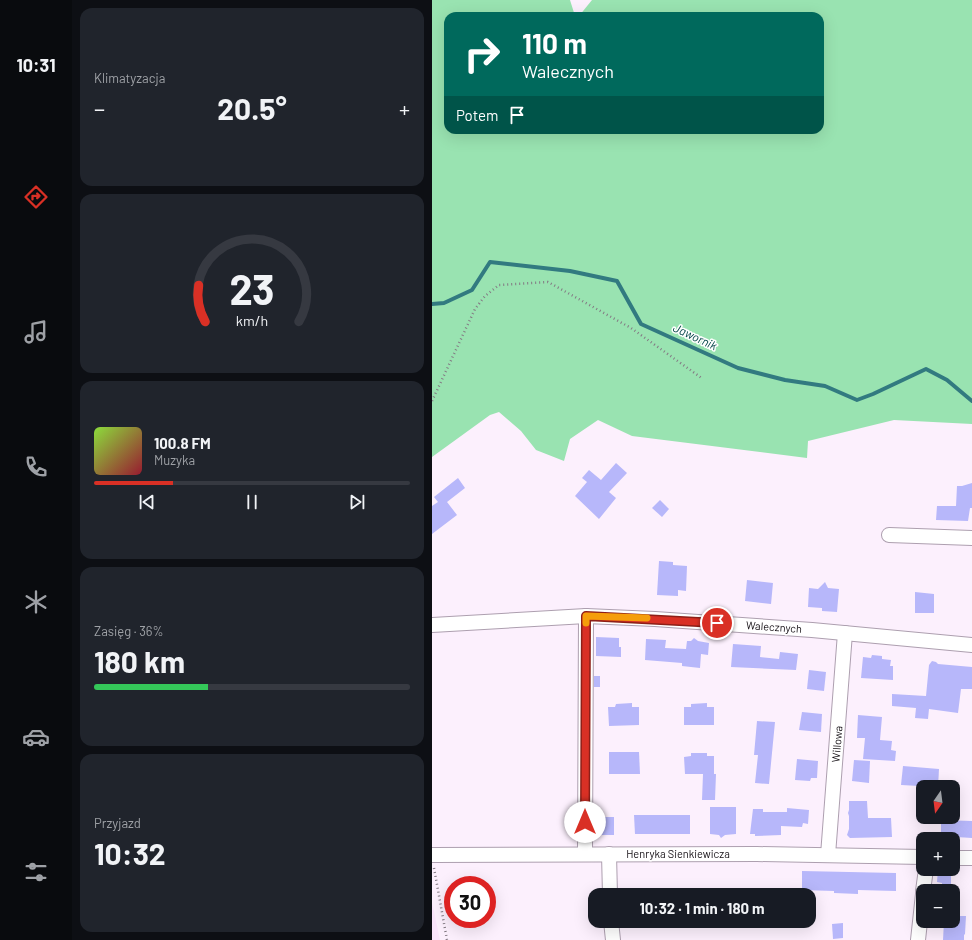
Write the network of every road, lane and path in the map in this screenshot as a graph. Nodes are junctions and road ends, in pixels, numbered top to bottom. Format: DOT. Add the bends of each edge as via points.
graph roads {
  1 [pos="703,380"];
  2 [pos="432,401"];
  3 [pos="889,535"];
  4 [pos="972,538"];
  5 [pos="586,616"];
  6 [pos="432,625"];
  7 [pos="845,633"];
  8 [pos="972,644"];
  9 [pos="585,854"];
  10 [pos="609,854"];
  11 [pos="828,855"];
  12 [pos="916,857"];
  13 [pos="960,858"];
  14 [pos="972,858"];
  15 [pos="433,861"];
  16 [pos="610,888"];
  17 [pos="611,928"];
  18 [pos="919,928"];
  19 [pos="447,940"];
  20 [pos="612,940"];
  21 [pos="918,940"];
  1 -- 2 [label="path" via="631,328 548,282 499,285 485,296 475,309"];
  3 -- 4 [label="street"];
  5 -- 6 [label="street, Walecznych"];
  5 -- 7 [label="street, Walecznych"];
  5 -- 9 [label="street"];
  7 -- 8 [label="street, Walecznych"];
  7 -- 11 [label="street, Willowa"];
  9 -- 10 [label="street, Henryka Sienkiewicza"];
  9 -- 15 [label="street, Henryka Sienkiewicza"];
  10 -- 11 [label="street, Henryka Sienkiewicza"];
  10 -- 16 [label="street"];
  11 -- 12 [label="street, Henryka Sienkiewicza"];
  13 -- 14 [label="street"];
  15 -- 19 [label="path"];
  17 -- 20 [label="street"];
  18 -- 21 [label="street"];
}
